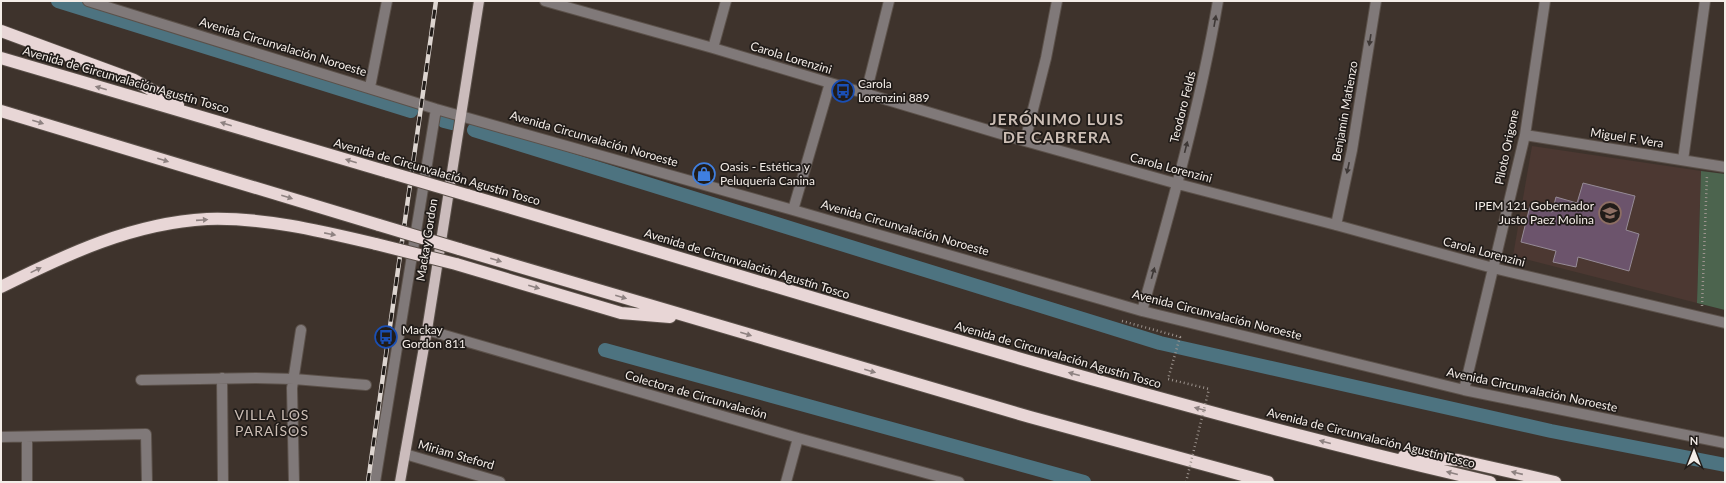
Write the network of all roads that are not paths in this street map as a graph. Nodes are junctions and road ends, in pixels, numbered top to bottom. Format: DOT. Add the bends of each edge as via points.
graph roads {
  1 [pos="88,1"];
  2 [pos="387,1"];
  3 [pos="479,1"];
  4 [pos="726,1"];
  5 [pos="889,1"];
  6 [pos="1057,1"];
  7 [pos="1218,1"];
  8 [pos="1376,1"];
  9 [pos="1545,1"];
  10 [pos="1705,1"];
  11 [pos="551,2"];
  12 [pos="1,31"];
  13 [pos="713,48"];
  14 [pos="1,58"];
  15 [pos="830,83"];
  16 [pos="370,87"];
  17 [pos="866,93"];
  18 [pos="436,109"];
  19 [pos="1,111"];
  20 [pos="460,115"];
  21 [pos="199,116"];
  22 [pos="1525,135"];
  23 [pos="1025,141"];
  24 [pos="1683,160"];
  25 [pos="1725,167"];
  26 [pos="1178,184"];
  27 [pos="793,210"];
  28 [pos="1336,225"];
  29 [pos="1493,268"];
  30 [pos="1,287"];
  31 [pos="1142,310"];
  32 [pos="693,318"];
  33 [pos="1725,323"];
  34 [pos="301,330"];
  35 [pos="427,330"];
  36 [pos="222,378"];
  37 [pos="294,379"];
  38 [pos="141,380"];
  39 [pos="366,385"];
  40 [pos="1464,390"];
  41 [pos="27,436"];
  42 [pos="1,437"];
  43 [pos="798,438"];
  44 [pos="1725,443"];
  45 [pos="1366,452"];
  46 [pos="404,454"];
  47 [pos="27,482"];
  48 [pos="147,482"];
  49 [pos="223,482"];
  50 [pos="294,482"];
  51 [pos="375,482"];
  52 [pos="400,482"];
  53 [pos="500,482"];
  54 [pos="786,482"];
  55 [pos="959,482"];
  56 [pos="1268,482"];
  57 [pos="1490,482"];
  58 [pos="1555,482"];
  1 -- 16 [label="street, Avenida Circunvalación Noroeste"];
  2 -- 16 [label="street"];
  3 -- 20 [label="main road, Mackay Gordon"];
  4 -- 13 [label="street"];
  5 -- 17 [label="street"];
  6 -- 23 [label="street"];
  26 -- 7 [label="street, Teodoro Felds, one-way" via="1207,65"];
  8 -- 28 [label="street, Benjamín Matienzo, one-way" via="1354,137"];
  9 -- 22 [label="street, Piloto Origone"];
  10 -- 24 [label="street"];
  11 -- 13 [label="street, Carola Lorenzini"];
  12 -- 21 [label="highway" via="134,80"];
  13 -- 15 [label="street, Carola Lorenzini"];
  21 -- 14 [label="highway, Avenida de Circunvalación Agustín Tosco, one-way"];
  15 -- 17 [label="street, Carola Lorenzini"];
  15 -- 27 [label="street"];
  16 -- 18 [label="street, Avenida Circunvalación Noroeste"];
  17 -- 23 [label="street, Carola Lorenzini"];
  18 -- 20 [label="street, Avenida Circunvalación Noroeste"];
  18 -- 51 [label="street"];
  19 -- 32 [label="highway, one-way, bridge"];
  20 -- 27 [label="street, Avenida Circunvalación Noroeste"];
  20 -- 35 [label="main road, Mackay Gordon"];
  45 -- 21 [label="highway, Avenida de Circunvalación Agustín Tosco, one-way, bridge" via="1007,356"];
  22 -- 24 [label="street, Miguel F. Vera"];
  22 -- 29 [label="street, Piloto Origone"];
  23 -- 26 [label="street, Carola Lorenzini"];
  24 -- 25 [label="street, Miguel F. Vera"];
  26 -- 28 [label="street, Carola Lorenzini"];
  31 -- 26 [label="street, Teodoro Felds, one-way"];
  27 -- 31 [label="street, Avenida Circunvalación Noroeste"];
  28 -- 29 [label="street, Carola Lorenzini"];
  29 -- 33 [label="street, Carola Lorenzini"];
  29 -- 40 [label="street, Piloto Origone"];
  30 -- 32 [label="highway, one-way, bridge" via="61,258 111,238 163,225 215,219 256,221 376,244 456,264 621,313"];
  31 -- 40 [label="street, Avenida Circunvalación Noroeste"];
  32 -- 56 [label="highway, one-way" via="1030,417"];
  34 -- 37 [label="street"];
  35 -- 43 [label="street, Colectora de Circunvalación"];
  35 -- 46 [label="main road, Mackay Gordon"];
  36 -- 37 [label="street"];
  36 -- 38 [label="street"];
  36 -- 49 [label="street"];
  37 -- 39 [label="street"];
  37 -- 50 [label="street"];
  40 -- 44 [label="street, Avenida Circunvalación Noroeste"];
  41 -- 42 [label="street"];
  41 -- 47 [label="street"];
  41 -- 48 [label="street" via="146,434"];
  43 -- 54 [label="street"];
  43 -- 55 [label="street, Colectora de Circunvalación"];
  57 -- 45 [label="highway, Avenida de Circunvalación Agustín Tosco, one-way"];
  58 -- 45 [label="highway, one-way" via="1458,460"];
  46 -- 52 [label="main road, Mackay Gordon"];
  46 -- 53 [label="street, Miriam Steford"];
}
